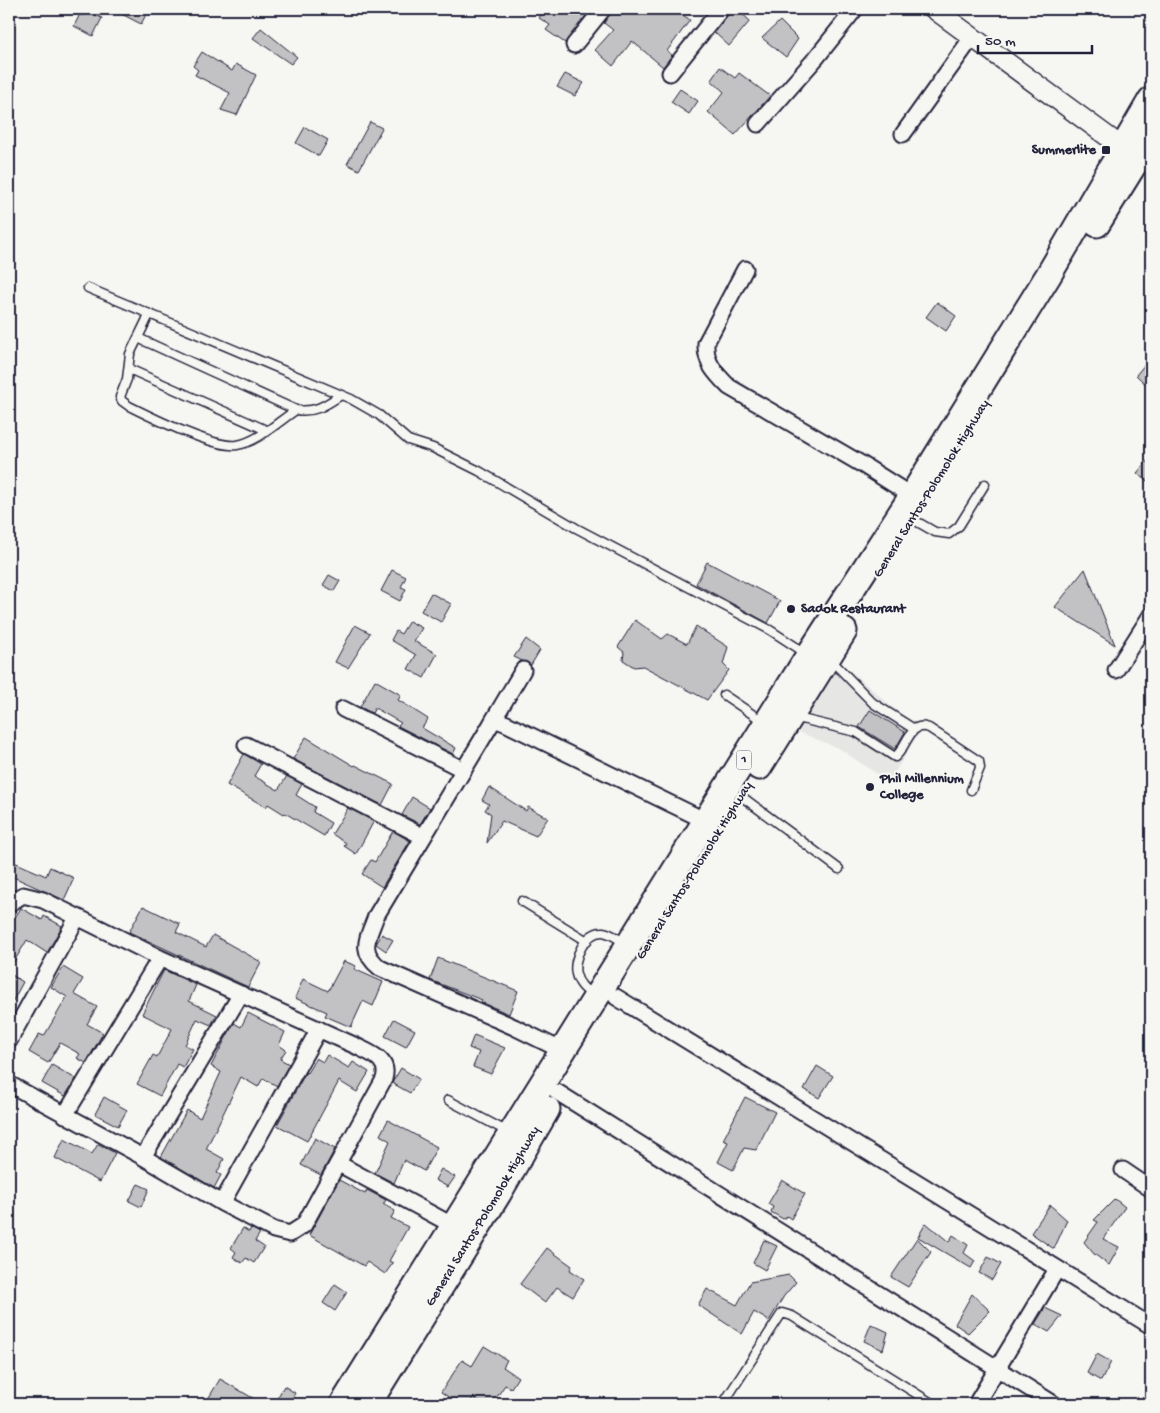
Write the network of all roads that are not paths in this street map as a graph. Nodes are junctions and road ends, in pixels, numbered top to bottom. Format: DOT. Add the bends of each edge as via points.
graph roads {
  1 [pos="603,9"];
  2 [pos="721,9"];
  3 [pos="855,9"];
  4 [pos="934,9"];
  5 [pos="973,36"];
  6 [pos="574,45"];
  7 [pos="670,73"];
  8 [pos="1149,117"];
  9 [pos="758,124"];
  10 [pos="903,134"];
  11 [pos="1122,148"];
  12 [pos="745,269"];
  13 [pos="88,288"];
  14 [pos="149,314"];
  15 [pos="138,338"];
  16 [pos="129,369"];
  17 [pos="341,395"];
  18 [pos="296,410"];
  19 [pos="266,430"];
  20 [pos="985,484"];
  21 [pos="913,508"];
  22 [pos="1151,615"];
  23 [pos="818,656"];
  24 [pos="523,670"];
  25 [pos="1116,670"];
  26 [pos="724,695"];
  27 [pos="342,709"];
  28 [pos="791,717"];
  29 [pos="494,719"];
  30 [pos="766,724"];
  31 [pos="914,729"];
  32 [pos="246,745"];
  33 [pos="464,770"];
  34 [pos="972,790"];
  35 [pos="741,796"];
  36 [pos="706,821"];
  37 [pos="422,836"];
  38 [pos="839,870"];
  39 [pos="522,902"];
  40 [pos="9,904"];
  41 [pos="77,918"];
  42 [pos="587,941"];
  43 [pos="629,945"];
  44 [pos="160,958"];
  45 [pos="241,994"];
  46 [pos="606,998"];
  47 [pos="319,1029"];
  48 [pos="9,1041"];
  49 [pos="563,1051"];
  50 [pos="9,1084"];
  51 [pos="557,1092"];
  52 [pos="448,1100"];
  53 [pos="66,1114"];
  54 [pos="512,1134"];
  55 [pos="143,1157"];
  56 [pos="339,1164"];
  57 [pos="1123,1170"];
  58 [pos="1151,1189"];
  59 [pos="222,1203"];
  60 [pos="454,1226"];
  61 [pos="1057,1269"];
  62 [pos="1151,1326"];
  63 [pos="996,1368"];
  64 [pos="343,1404"];
  65 [pos="368,1404"];
  66 [pos="723,1404"];
  67 [pos="933,1404"];
  68 [pos="976,1404"];
  69 [pos="1054,1404"];
  1 -- 6 [label="street"];
  2 -- 7 [label="street"];
  3 -- 9 [label="street"];
  4 -- 5 [label="street"];
  5 -- 10 [label="street"];
  5 -- 11 [label="street"];
  8 -- 11 [label="highway, 1"];
  8 -- 21 [label="highway, General Santos-Polomolok Highway / 1"];
  11 -- 21 [label="highway, 1"];
  12 -- 21 [label="street" via="706,343 705,355 713,370 728,387 863,465"];
  13 -- 14 [label="lane"];
  14 -- 15 [label="lane"];
  14 -- 17 [label="lane"];
  15 -- 16 [label="lane" via="130,354"];
  15 -- 18 [label="lane"];
  16 -- 19 [label="lane"];
  16 -- 19 [label="lane" via="120,397 142,413 226,445 238,445"];
  17 -- 18 [label="lane" via="318,409 308,412"];
  17 -- 23 [label="lane" via="379,415 408,440 433,448 478,471 576,528"];
  18 -- 19 [label="lane"];
  20 -- 21 [label="lane" via="959,526 949,534 934,532"];
  21 -- 23 [label="highway, 1"];
  22 -- 25 [label="street"];
  23 -- 28 [label="highway, General Santos-Polomolok Highway / 1"];
  23 -- 30 [label="highway, 1"];
  23 -- 31 [label="lane" via="890,718"];
  24 -- 29 [label="street"];
  26 -- 30 [label="lane"];
  27 -- 33 [label="street"];
  28 -- 31 [label="lane" via="856,732 876,741 893,757 897,756"];
  28 -- 35 [label="highway, General Santos-Polomolok Highway / 1"];
  29 -- 33 [label="street"];
  29 -- 36 [label="street"];
  30 -- 36 [label="highway, 1"];
  31 -- 34 [label="lane" via="930,728 979,761 980,768"];
  32 -- 37 [label="street"];
  33 -- 37 [label="street"];
  35 -- 38 [label="lane"];
  35 -- 46 [label="highway, General Santos-Polomolok Highway / 1"];
  36 -- 43 [label="highway, 1"];
  37 -- 49 [label="street" via="376,916 366,943 367,956 380,968"];
  39 -- 42 [label="lane"];
  40 -- 41 [label="street" via="28,894"];
  41 -- 44 [label="street"];
  41 -- 48 [label="street"];
  42 -- 43 [label="lane" via="602,932"];
  42 -- 46 [label="lane" via="576,959 575,972 583,987"];
  43 -- 46 [label="highway, 1"];
  44 -- 45 [label="street"];
  44 -- 53 [label="street"];
  45 -- 47 [label="street"];
  45 -- 55 [label="street"];
  46 -- 49 [label="highway, 1"];
  46 -- 51 [label="highway, General Santos-Polomolok Highway / 1"];
  46 -- 61 [label="street"];
  47 -- 56 [label="street" via="377,1057 386,1067 384,1079"];
  47 -- 59 [label="street"];
  49 -- 54 [label="highway, 1"];
  50 -- 53 [label="street"];
  51 -- 63 [label="street"];
  51 -- 65 [label="highway, General Santos-Polomolok Highway / 1"];
  52 -- 54 [label="lane"];
  53 -- 55 [label="street"];
  54 -- 60 [label="highway, 1"];
  55 -- 59 [label="street"];
  56 -- 59 [label="street" via="297,1232 290,1234 274,1230"];
  56 -- 60 [label="street"];
  57 -- 58 [label="street"];
  60 -- 64 [label="highway, 1"];
  61 -- 62 [label="street"];
  61 -- 63 [label="street"];
  63 -- 68 [label="street"];
  63 -- 69 [label="street"];
  66 -- 67 [label="lane" via="782,1313 792,1316"];
}
